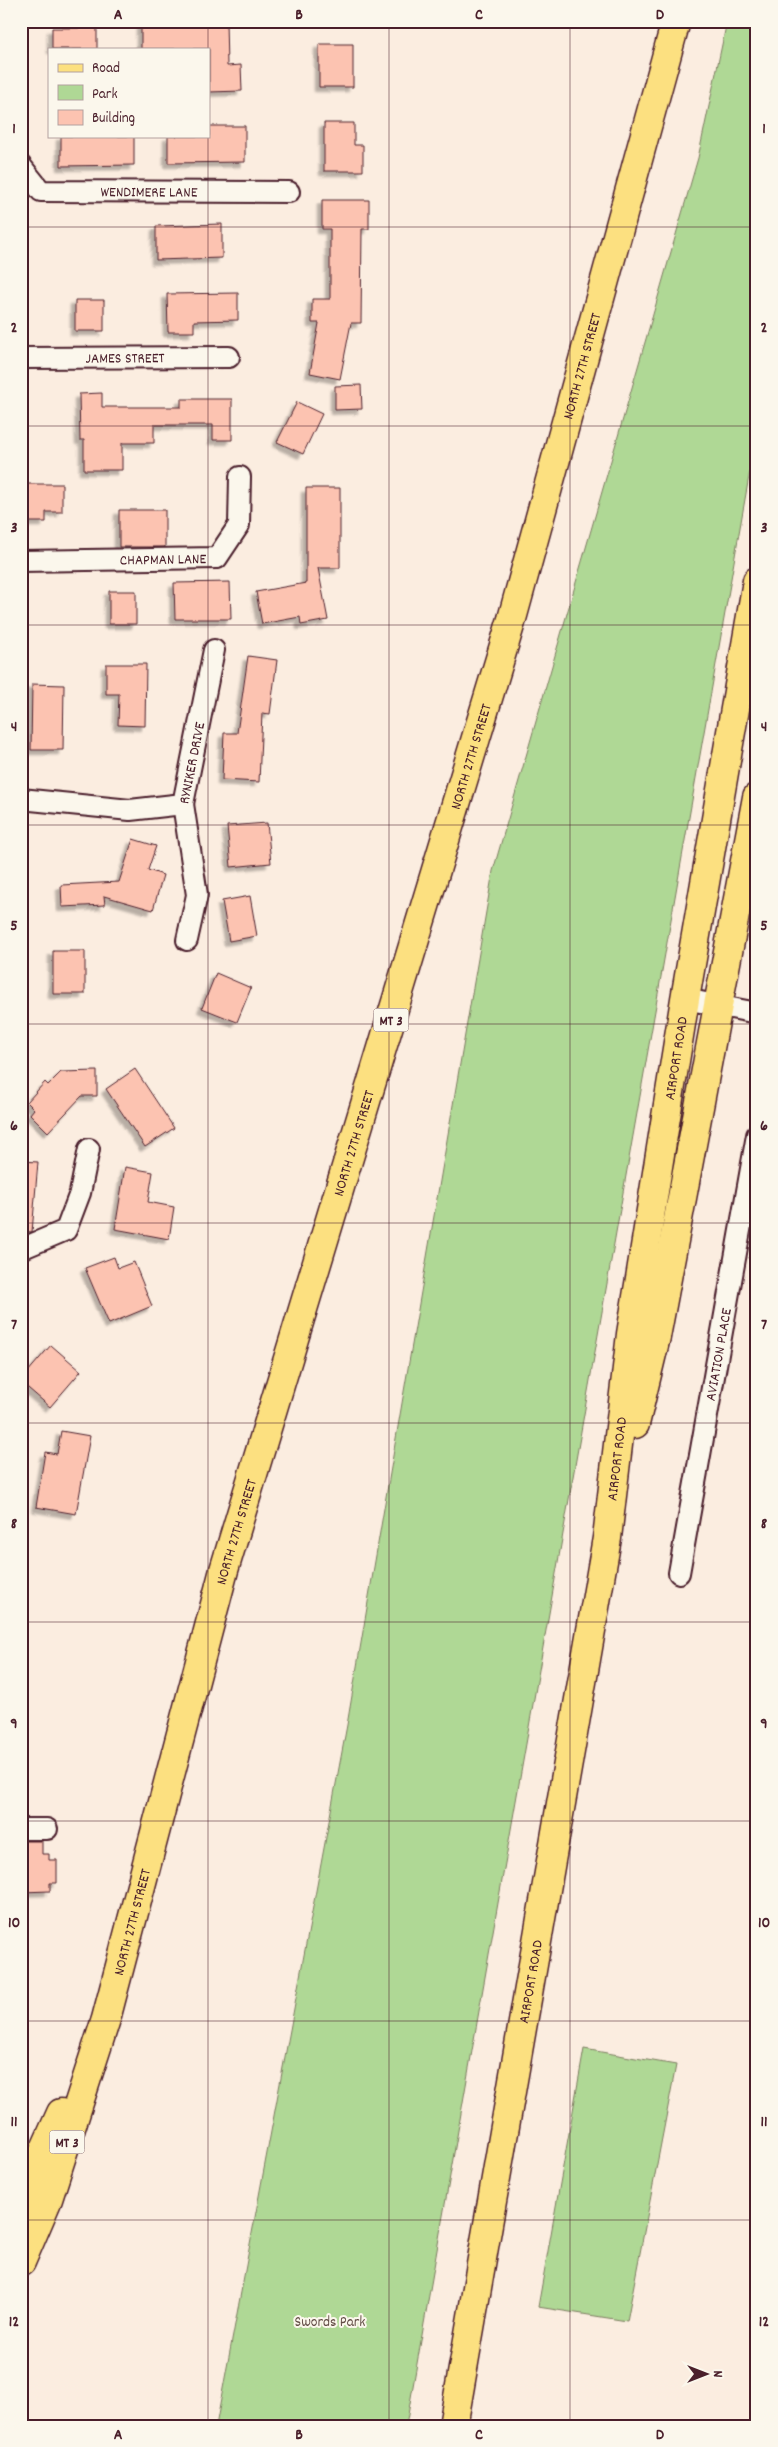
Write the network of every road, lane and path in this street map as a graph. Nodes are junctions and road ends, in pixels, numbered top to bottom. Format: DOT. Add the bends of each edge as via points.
graph roads {
  1 [pos="676,21"];
  2 [pos="21,166"];
  3 [pos="289,192"];
  4 [pos="229,357"];
  5 [pos="21,358"];
  6 [pos="240,477"];
  7 [pos="21,561"];
  8 [pos="757,581"];
  9 [pos="214,650"];
  10 [pos="757,797"];
  11 [pos="21,798"];
  12 [pos="183,804"];
  13 [pos="187,940"];
  14 [pos="685,999"];
  15 [pos="719,1006"];
  16 [pos="757,1013"];
  17 [pos="757,1135"];
  18 [pos="90,1149"];
  19 [pos="21,1249"];
  20 [pos="607,1538"];
  21 [pos="679,1572"];
  22 [pos="21,1829"];
  23 [pos="47,1829"];
  24 [pos="106,2019"];
  25 [pos="21,2202"];
  26 [pos="21,2262"];
  27 [pos="453,2426"];
  1 -- 24 [label="main road, NORTH 27TH STREET / MT 3" via="512,619 224,1570"];
  2 -- 3 [label="street, WENDIMERE LANE" via="41,191"];
  4 -- 5 [label="street, JAMES STREET"];
  6 -- 7 [label="street, CHAPMAN LANE" via="240,525 217,558"];
  8 -- 14 [label="main road, AIRPORT ROAD"];
  9 -- 12 [label="street, RYNIKER DRIVE"];
  10 -- 15 [label="main road, AIRPORT ROAD"];
  11 -- 12 [label="street, RYNIKER DRIVE" via="130,810"];
  12 -- 13 [label="street" via="197,896"];
  14 -- 15 [label="street"];
  14 -- 20 [label="main road, AIRPORT ROAD" via="630,1334"];
  15 -- 16 [label="street"];
  15 -- 20 [label="main road, AIRPORT ROAD" via="656,1337"];
  17 -- 21 [label="street, AVIATION PLACE"];
  18 -- 19 [label="street" via="80,1193 66,1230"];
  20 -- 27 [label="main road, AIRPORT ROAD"];
  22 -- 23 [label="street"];
  24 -- 25 [label="main road"];
  24 -- 26 [label="main road, NORTH 27TH STREET / MT 3" via="48,2199"];
}
